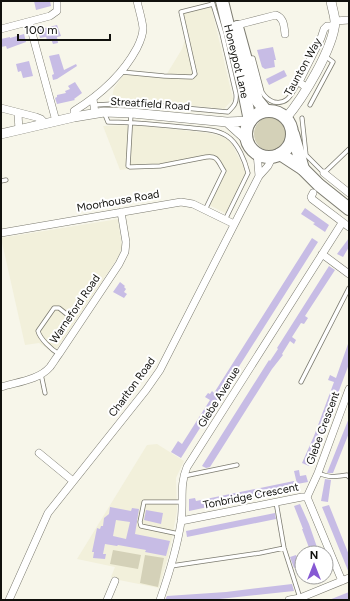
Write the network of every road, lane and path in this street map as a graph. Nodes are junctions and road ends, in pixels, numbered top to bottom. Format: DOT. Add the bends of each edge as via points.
graph roads {
  1 [pos="57,1"];
  2 [pos="136,1"];
  3 [pos="230,1"];
  4 [pos="331,1"];
  5 [pos="216,2"];
  6 [pos="349,20"];
  7 [pos="28,22"];
  8 [pos="334,23"];
  9 [pos="237,25"];
  10 [pos="1,29"];
  11 [pos="285,34"];
  12 [pos="324,55"];
  13 [pos="246,58"];
  14 [pos="122,72"];
  15 [pos="237,77"];
  16 [pos="299,82"];
  17 [pos="307,88"];
  18 [pos="316,95"];
  19 [pos="310,104"];
  20 [pos="97,107"];
  21 [pos="1,108"];
  22 [pos="198,109"];
  23 [pos="266,111"];
  24 [pos="132,112"];
  25 [pos="18,114"];
  26 [pos="74,117"];
  27 [pos="286,118"];
  28 [pos="302,118"];
  29 [pos="56,121"];
  30 [pos="250,121"];
  31 [pos="131,122"];
  32 [pos="199,122"];
  33 [pos="227,122"];
  34 [pos="45,123"];
  35 [pos="19,130"];
  36 [pos="292,132"];
  37 [pos="1,134"];
  38 [pos="247,140"];
  39 [pos="349,149"];
  40 [pos="256,153"];
  41 [pos="277,155"];
  42 [pos="303,169"];
  43 [pos="324,173"];
  44 [pos="258,176"];
  45 [pos="313,193"];
  46 [pos="349,193"];
  47 [pos="238,194"];
  48 [pos="248,197"];
  49 [pos="349,209"];
  50 [pos="205,210"];
  51 [pos="120,212"];
  52 [pos="225,220"];
  53 [pos="342,222"];
  54 [pos="234,224"];
  55 [pos="349,227"];
  56 [pos="1,233"];
  57 [pos="322,254"];
  58 [pos="349,274"];
  59 [pos="349,288"];
  60 [pos="69,316"];
  61 [pos="59,354"];
  62 [pos="41,374"];
  63 [pos="301,382"];
  64 [pos="1,387"];
  65 [pos="349,389"];
  66 [pos="45,393"];
  67 [pos="39,453"];
  68 [pos="237,465"];
  69 [pos="318,473"];
  70 [pos="183,476"];
  71 [pos="349,477"];
  72 [pos="73,481"];
  73 [pos="306,497"];
  74 [pos="182,502"];
  75 [pos="276,502"];
  76 [pos="181,521"];
  77 [pos="179,534"];
  78 [pos="284,548"];
  79 [pos="172,566"];
  80 [pos="345,580"];
  81 [pos="115,581"];
  82 [pos="300,598"];
  83 [pos="9,600"];
  84 [pos="107,600"];
  85 [pos="160,600"];
  86 [pos="290,600"];
  1 -- 7 [label="street" via="56,11 50,16"];
  2 -- 14 [label="street" via="143,28 142,39"];
  3 -- 9 [label="main road, Honeypot Lane"];
  4 -- 8 [label="street, Taunton Way"];
  5 -- 14 [label="lane" via="181,12 195,74 192,77"];
  5 -- 15 [label="main road, Honeypot Lane"];
  6 -- 8 [label="street"];
  7 -- 10 [label="street"];
  7 -- 29 [label="street"];
  8 -- 12 [label="street, Taunton Way" via="332,39"];
  8 -- 16 [label="street" via="324,29"];
  9 -- 11 [label="street" via="276,15 282,19"];
  9 -- 13 [label="main road, Honeypot Lane"];
  12 -- 17 [label="street, Taunton Way"];
  12 -- 18 [label="lane" via="333,62"];
  13 -- 16 [label="lane" via="254,58 262,92 271,101 286,101"];
  13 -- 23 [label="main road, Honeypot Lane" via="257,100"];
  14 -- 20 [label="street" via="110,85"];
  15 -- 22 [label="lane" via="237,101 228,112"];
  15 -- 30 [label="main road, Honeypot Lane"];
  16 -- 17 [label="street"];
  17 -- 18 [label="lane"];
  17 -- 27 [label="street, Taunton Way"];
  18 -- 19 [label="lane"];
  20 -- 22 [label="lane" via="130,103"];
  20 -- 24 [label="street, Streatfield Road"];
  20 -- 26 [label="street, Streatfield Road"];
  20 -- 26 [label="street" via="74,111"];
  20 -- 31 [label="lane" via="108,122"];
  21 -- 25 [label="street"];
  22 -- 32 [label="lane"];
  23 -- 27 [label="main road" via="274,111"];
  23 -- 30 [label="main road"];
  24 -- 31 [label="lane"];
  24 -- 32 [label="street, Streatfield Road"];
  25 -- 34 [label="street" via="36,117"];
  25 -- 35 [label="street"];
  26 -- 29 [label="street, Streatfield Road"];
  27 -- 36 [label="main road"];
  28 -- 43 [label="lane" via="306,156"];
  29 -- 34 [label="street, Streatfield Road"];
  30 -- 33 [label="street, Streatfield Road"];
  30 -- 38 [label="main road"];
  31 -- 32 [label="lane"];
  31 -- 50 [label="lane" via="128,157 130,167 160,166 212,156 216,158 224,171"];
  32 -- 33 [label="street, Streatfield Road"];
  32 -- 47 [label="lane" via="233,141 246,164 248,173"];
  33 -- 38 [label="street"];
  34 -- 35 [label="street, Streatfield Road"];
  35 -- 37 [label="street, Streatfield Road"];
  36 -- 41 [label="main road" via="292,139 286,150"];
  36 -- 42 [label="main road"];
  38 -- 40 [label="main road"];
  39 -- 43 [label="lane"];
  40 -- 41 [label="main road"];
  40 -- 44 [label="street"];
  41 -- 42 [label="main road"];
  41 -- 44 [label="street, Charlton Road"];
  42 -- 49 [label="main road"];
  43 -- 46 [label="street"];
  44 -- 48 [label="street, Charlton Road"];
  45 -- 53 [label="street" via="312,200"];
  47 -- 48 [label="lane"];
  47 -- 52 [label="lane"];
  48 -- 54 [label="street, Charlton Road"];
  50 -- 51 [label="street, Moorhouse Road" via="181,202"];
  50 -- 52 [label="street, Moorhouse Road"];
  51 -- 56 [label="street, Moorhouse Road"];
  51 -- 61 [label="street, Warneford Road" via="126,242 125,252"];
  52 -- 54 [label="street, Moorhouse Road"];
  53 -- 55 [label="street"];
  53 -- 57 [label="street, Glebe Avenue"];
  54 -- 72 [label="street, Charlton Road" via="160,370"];
  57 -- 58 [label="street"];
  57 -- 70 [label="street, Glebe Avenue"];
  59 -- 63 [label="lane"];
  60 -- 61 [label="lane" via="59,308 54,308 38,331"];
  61 -- 62 [label="street, Warneford Road"];
  62 -- 64 [label="street, Warneford Road"];
  62 -- 66 [label="lane"];
  65 -- 69 [label="street, Glebe Crescent"];
  67 -- 72 [label="street"];
  68 -- 70 [label="lane"];
  69 -- 71 [label="lane" via="328,477"];
  69 -- 73 [label="street, Glebe Crescent"];
  70 -- 74 [label="street, Glebe Avenue"];
  72 -- 83 [label="street, Charlton Road" via="48,513"];
  73 -- 75 [label="street, Tonbridge Crescent"];
  73 -- 80 [label="street, Tonbridge Crescent"];
  74 -- 76 [label="street, Glebe Avenue"];
  74 -- 77 [label="lane" via="144,502 140,522 141,526"];
  75 -- 76 [label="street, Tonbridge Crescent"];
  75 -- 78 [label="lane"];
  76 -- 77 [label="street, Glebe Avenue"];
  77 -- 79 [label="street, Glebe Avenue"];
  78 -- 79 [label="lane"];
  78 -- 82 [label="lane"];
  79 -- 85 [label="street, Glebe Avenue"];
  80 -- 82 [label="street"];
  81 -- 84 [label="street"];
  82 -- 86 [label="street"];
}
